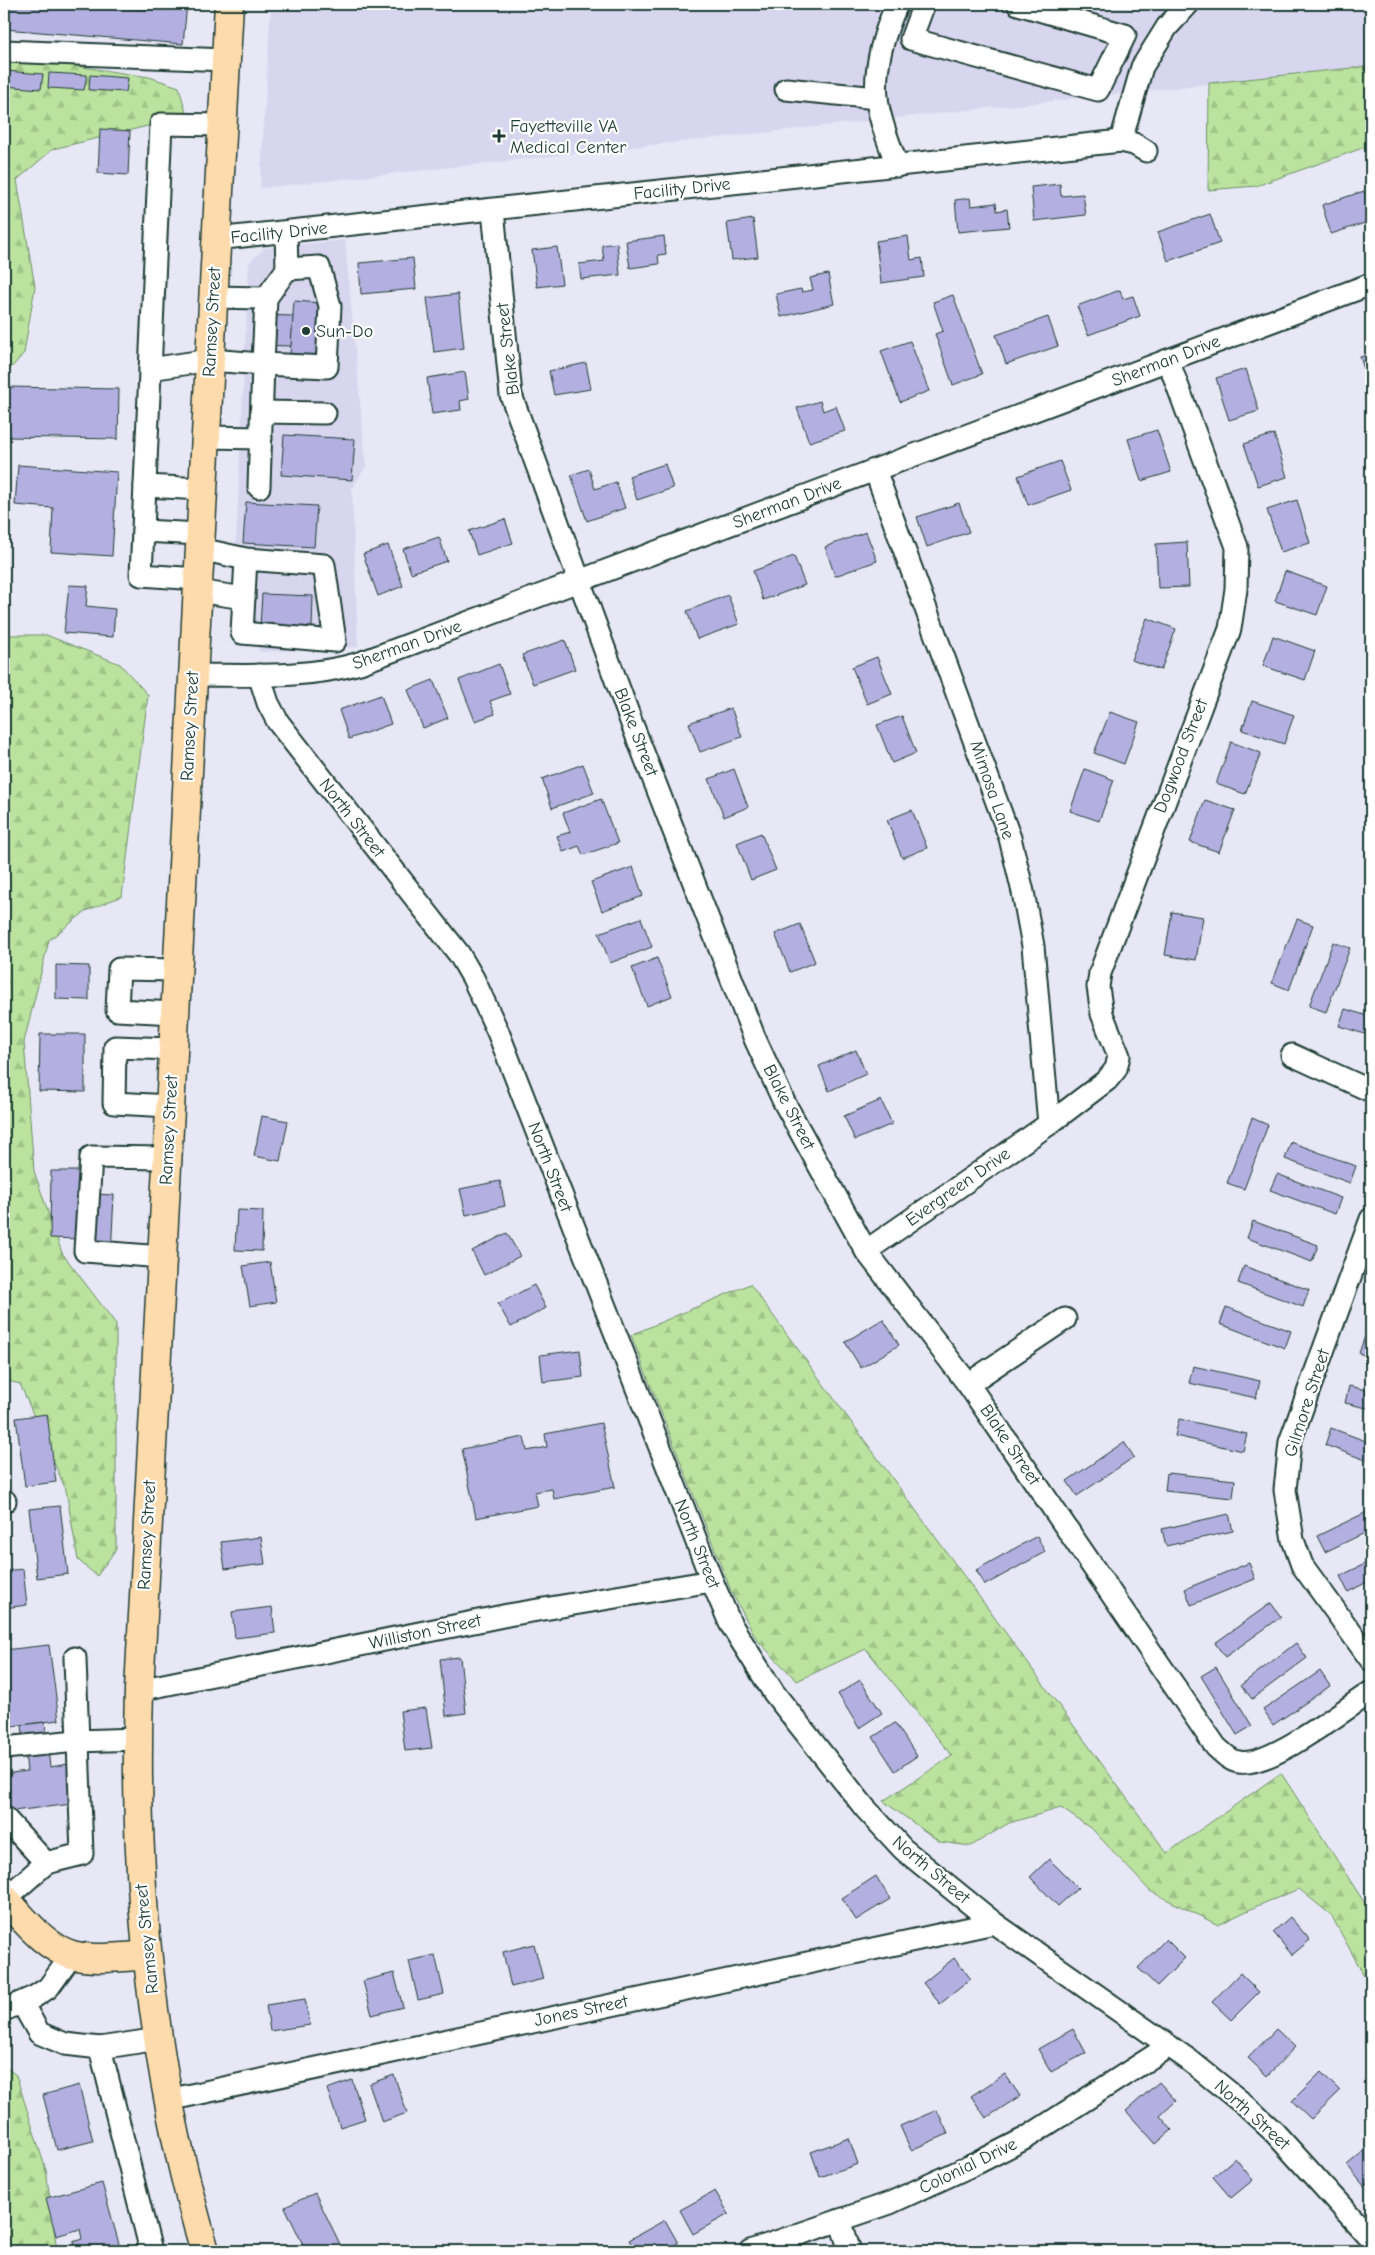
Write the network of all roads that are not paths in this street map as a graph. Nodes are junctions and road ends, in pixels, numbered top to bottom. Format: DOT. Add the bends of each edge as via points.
graph roads {
  1 [pos="229,4"];
  2 [pos="897,4"];
  3 [pos="924,4"];
  4 [pos="1018,4"];
  5 [pos="1188,4"];
  6 [pos="1125,35"];
  7 [pos="1156,44"];
  8 [pos="4,50"];
  9 [pos="226,60"];
  10 [pos="786,89"];
  11 [pos="877,98"];
  12 [pos="222,125"];
  13 [pos="1121,141"];
  14 [pos="1146,151"];
  15 [pos="897,166"];
  16 [pos="493,210"];
  17 [pos="286,232"];
  18 [pos="216,240"];
  19 [pos="287,268"];
  20 [pos="1371,284"];
  21 [pos="213,298"];
  22 [pos="266,298"];
  23 [pos="210,360"];
  24 [pos="1168,360"];
  25 [pos="263,364"];
  26 [pos="150,369"];
  27 [pos="262,412"];
  28 [pos="325,414"];
  29 [pos="206,437"];
  30 [pos="261,438"];
  31 [pos="875,470"];
  32 [pos="145,486"];
  33 [pos="259,487"];
  34 [pos="203,489"];
  35 [pos="143,532"];
  36 [pos="200,542"];
  37 [pos="246,559"];
  38 [pos="580,580"];
  39 [pos="198,585"];
  40 [pos="244,598"];
  41 [pos="307,639"];
  42 [pos="312,674"];
  43 [pos="193,675"];
  44 [pos="259,675"];
  45 [pos="177,970"];
  46 [pos="175,1013"];
  47 [pos="173,1049"];
  48 [pos="1292,1055"];
  49 [pos="1371,1090"];
  50 [pos="170,1106"];
  51 [pos="1050,1124"];
  52 [pos="167,1158"];
  53 [pos="1371,1219"];
  54 [pos="866,1251"];
  55 [pos="162,1258"];
  56 [pos="1065,1319"];
  57 [pos="968,1384"];
  58 [pos="712,1581"];
  59 [pos="76,1658"];
  60 [pos="1371,1660"];
  61 [pos="139,1690"];
  62 [pos="1371,1692"];
  63 [pos="137,1739"];
  64 [pos="77,1741"];
  65 [pos="4,1748"];
  66 [pos="4,1817"];
  67 [pos="46,1863"];
  68 [pos="4,1898"];
  69 [pos="994,1922"];
  70 [pos="72,1955"];
  71 [pos="146,1956"];
  72 [pos="13,2006"];
  73 [pos="158,2038"];
  74 [pos="1169,2046"];
  75 [pos="100,2048"];
  76 [pos="168,2100"];
  77 [pos="840,2220"];
  78 [pos="1371,2239"];
  79 [pos="151,2251"];
  80 [pos="206,2251"];
  81 [pos="750,2251"];
  82 [pos="850,2251"];
  1 -- 9 [label="main road, Ramsey Street"];
  2 -- 11 [label="street" via="887,25 878,61"];
  3 -- 6 [label="street" via="911,39 1098,90"];
  4 -- 6 [label="street"];
  5 -- 7 [label="street"];
  6 -- 7 [label="street"];
  7 -- 13 [label="street" via="1142,67"];
  8 -- 9 [label="street"];
  9 -- 12 [label="main road, Ramsey Street"];
  10 -- 11 [label="street"];
  11 -- 15 [label="street"];
  12 -- 18 [label="main road, Ramsey Street"];
  12 -- 26 [label="street" via="161,124"];
  13 -- 14 [label="street, Facility Drive"];
  13 -- 15 [label="street, Facility Drive"];
  15 -- 16 [label="street, Facility Drive"];
  16 -- 17 [label="street, Facility Drive"];
  16 -- 38 [label="street, Blake Street" via="511,395"];
  17 -- 18 [label="street, Facility Drive"];
  17 -- 19 [label="street"];
  18 -- 21 [label="main road, Ramsey Street"];
  19 -- 22 [label="street"];
  19 -- 25 [label="street" via="319,267 330,306 327,367"];
  20 -- 24 [label="street, Sherman Drive"];
  21 -- 22 [label="street"];
  21 -- 23 [label="main road, Ramsey Street"];
  22 -- 25 [label="street"];
  23 -- 25 [label="street"];
  23 -- 26 [label="street"];
  23 -- 29 [label="main road, Ramsey Street"];
  24 -- 31 [label="street, Sherman Drive"];
  24 -- 51 [label="street, Dogwood Street" via="1238,547 1230,630 1100,973 1099,1000 1119,1056 1116,1070"];
  25 -- 27 [label="street"];
  26 -- 32 [label="street"];
  27 -- 28 [label="street"];
  27 -- 30 [label="street"];
  29 -- 30 [label="street"];
  29 -- 34 [label="main road, Ramsey Street"];
  30 -- 33 [label="street"];
  31 -- 38 [label="street, Sherman Drive"];
  31 -- 51 [label="street, Mimosa Lane" via="1010,838 1033,946"];
  32 -- 34 [label="street"];
  32 -- 35 [label="street"];
  34 -- 36 [label="main road, Ramsey Street"];
  35 -- 36 [label="street"];
  35 -- 39 [label="street" via="141,575"];
  36 -- 37 [label="street"];
  36 -- 39 [label="main road, Ramsey Street"];
  37 -- 40 [label="street"];
  37 -- 41 [label="street" via="324,565 335,641"];
  38 -- 42 [label="street, Sherman Drive" via="360,663"];
  38 -- 54 [label="street, Blake Street" via="632,724 755,1039 784,1102"];
  39 -- 40 [label="street"];
  39 -- 43 [label="main road, Ramsey Street"];
  40 -- 41 [label="street" via="242,633"];
  41 -- 42 [label="street"];
  42 -- 44 [label="street, Sherman Drive"];
  43 -- 44 [label="street, Sherman Drive"];
  43 -- 45 [label="main road, Ramsey Street"];
  44 -- 58 [label="street, North Street" via="268,704 278,722 459,954 473,978 498,1032"];
  45 -- 46 [label="main road, Ramsey Street"];
  45 -- 46 [label="street" via="119,969 118,985 117,1010"];
  46 -- 47 [label="main road, Ramsey Street"];
  47 -- 50 [label="main road, Ramsey Street"];
  47 -- 50 [label="street" via="115,1047 114,1103"];
  48 -- 49 [label="street"];
  50 -- 52 [label="main road, Ramsey Street"];
  51 -- 54 [label="street, Evergreen Drive"];
  52 -- 55 [label="main road, Ramsey Street"];
  52 -- 55 [label="street" via="91,1157 85,1251"];
  53 -- 60 [label="street, Gilmore Street" via="1290,1442 1285,1490 1293,1540 1302,1566"];
  54 -- 57 [label="street, Blake Street"];
  55 -- 61 [label="main road, Ramsey Street"];
  56 -- 57 [label="street"];
  57 -- 62 [label="street, Blake Street" via="1216,1748 1228,1758 1252,1762 1291,1745"];
  58 -- 61 [label="street, Williston Street" via="508,1615"];
  58 -- 69 [label="street, North Street" via="730,1623 774,1693 864,1808 902,1848"];
  59 -- 64 [label="street"];
  61 -- 63 [label="main road, Ramsey Street"];
  63 -- 64 [label="street"];
  63 -- 71 [label="main road, Ramsey Street"];
  64 -- 65 [label="street"];
  64 -- 67 [label="street" via="82,1854"];
  66 -- 67 [label="street"];
  67 -- 68 [label="street"];
  68 -- 70 [label="main road" via="44,1939"];
  69 -- 74 [label="street, North Street"];
  69 -- 76 [label="street, Jones Street"];
  70 -- 71 [label="main road"];
  70 -- 72 [label="street" via="48,1988"];
  71 -- 73 [label="main road, Ramsey Street"];
  72 -- 75 [label="street" via="39,2033 65,2044"];
  73 -- 75 [label="street"];
  73 -- 76 [label="main road, Ramsey Street"];
  74 -- 77 [label="street, Colonial Drive" via="1026,2138 890,2203"];
  74 -- 78 [label="street, North Street" via="1274,2132"];
  75 -- 79 [label="street"];
  76 -- 80 [label="main road, Ramsey Street" via="182,2166"];
  77 -- 81 [label="street, Colonial Drive"];
  77 -- 82 [label="street"];
}
